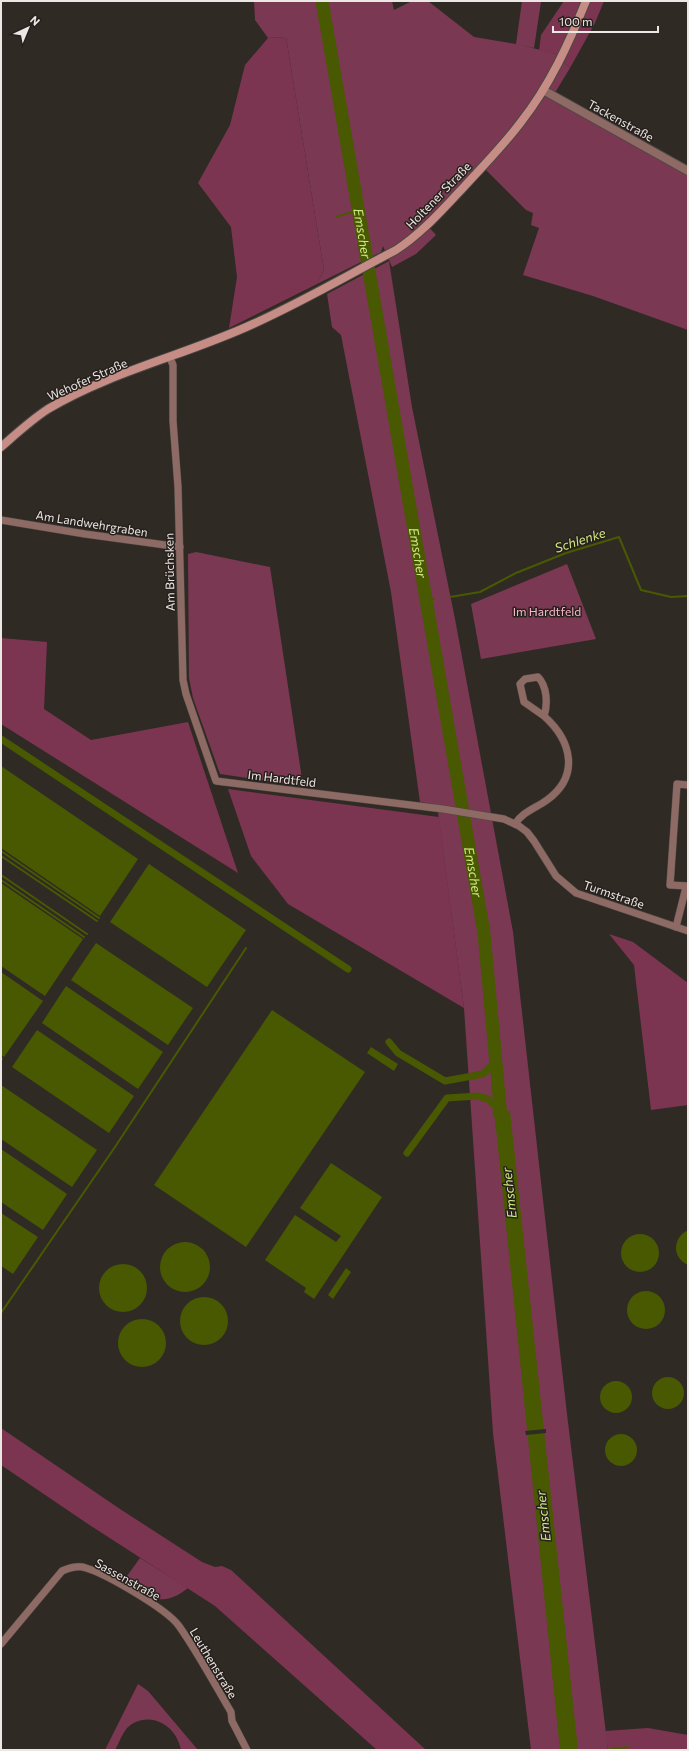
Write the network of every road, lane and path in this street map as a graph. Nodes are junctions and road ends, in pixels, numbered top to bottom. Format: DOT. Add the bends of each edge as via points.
graph roads {
  1 [pos="586,1"];
  2 [pos="543,90"];
  3 [pos="688,171"];
  4 [pos="170,358"];
  5 [pos="1,447"];
  6 [pos="1,520"];
  7 [pos="180,547"];
  8 [pos="544,716"];
  9 [pos="216,781"];
  10 [pos="688,785"];
  11 [pos="515,824"];
  12 [pos="687,887"];
  13 [pos="676,927"];
  14 [pos="688,932"];
  15 [pos="178,1625"];
  16 [pos="1,1644"];
  17 [pos="246,1750"];
  1 -- 2 [label="main road, Holtener Straße" via="569,43"];
  2 -- 3 [label="street, Tackenstraße"];
  2 -- 4 [label="main road, Holtener Straße" via="499,149 407,243 253,324"];
  4 -- 5 [label="main road, Wehofer Straße" via="114,378 62,401 33,420"];
  4 -- 7 [label="street, Am Brüchsken" via="173,364 173,421"];
  6 -- 7 [label="street, Am Landwehrgraben"];
  7 -- 9 [label="street, Am Brüchsken" via="183,680"];
  8 -- 8 [label="street" via="547,708 543,682 538,677 525,679 520,684 524,702"];
  8 -- 11 [label="street" via="557,729 567,748 568,774 557,791 518,818"];
  9 -- 11 [label="street, Im Hardtfeld" via="444,809 504,819"];
  10 -- 12 [label="street" via="677,784 670,885"];
  11 -- 13 [label="street, Turmstraße" via="527,832 556,876 576,893"];
  12 -- 13 [label="street"];
  13 -- 14 [label="street, Turmstraße"];
  15 -- 16 [label="street, Sassenstraße" via="156,1605 105,1576 84,1567 72,1567 56,1576"];
  15 -- 17 [label="street, Leuthenstraße" via="231,1712 232,1721"];
}
